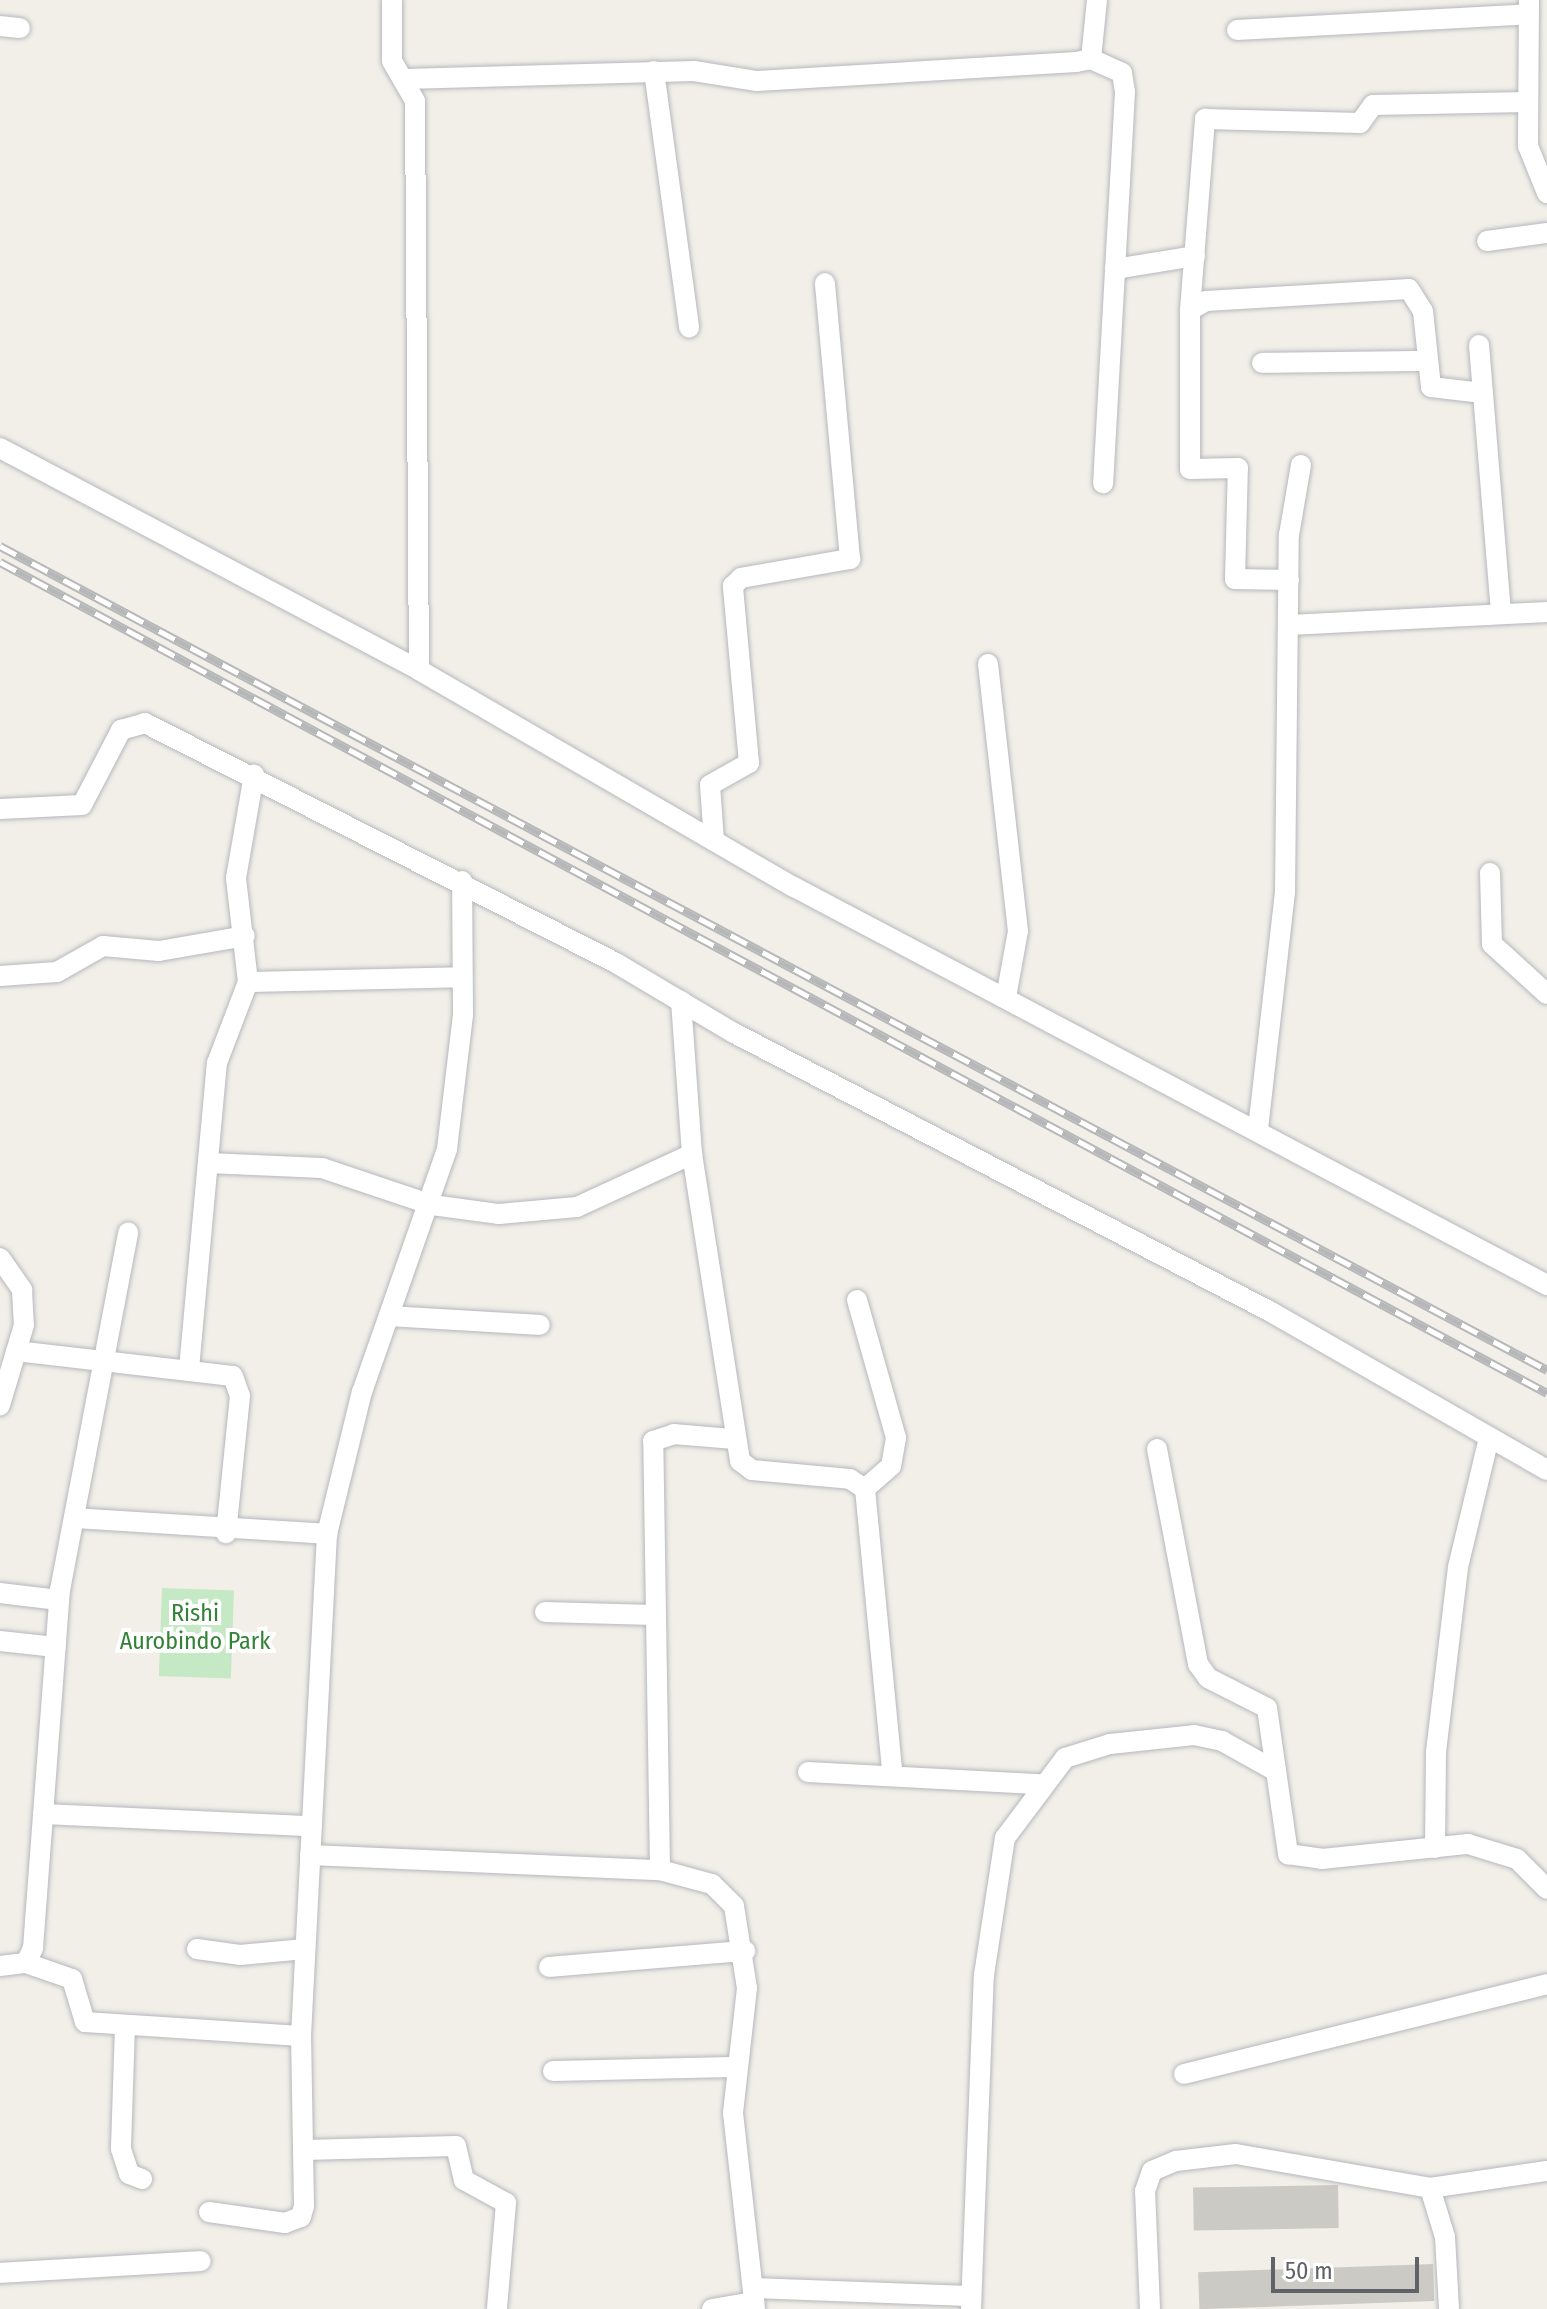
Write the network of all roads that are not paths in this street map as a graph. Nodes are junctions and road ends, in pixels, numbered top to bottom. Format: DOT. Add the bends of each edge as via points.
graph roads {
  1 [pos="392,0"];
  2 [pos="1097,0"];
  3 [pos="1529,7"];
  4 [pos="1237,30"];
  5 [pos="1091,59"];
  6 [pos="654,71"];
  7 [pos="405,79"];
  8 [pos="1528,102"];
  9 [pos="1547,193"];
  10 [pos="1547,233"];
  11 [pos="1487,241"];
  12 [pos="1195,256"];
  13 [pos="1115,269"];
  14 [pos="825,283"];
  15 [pos="1190,310"];
  16 [pos="689,328"];
  17 [pos="1479,345"];
  18 [pos="1428,361"];
  19 [pos="1262,363"];
  20 [pos="1483,393"];
  21 [pos="0,448"];
  22 [pos="1301,465"];
  23 [pos="1103,483"];
  24 [pos="1289,580"];
  25 [pos="1501,612"];
  26 [pos="1547,612"];
  27 [pos="1289,625"];
  28 [pos="988,664"];
  29 [pos="419,670"];
  30 [pos="254,775"];
  31 [pos="0,809"];
  32 [pos="714,841"];
  33 [pos="1490,873"];
  34 [pos="462,881"];
  35 [pos="245,936"];
  36 [pos="0,976"];
  37 [pos="462,977"];
  38 [pos="248,982"];
  39 [pos="1547,994"];
  40 [pos="1006,997"];
  41 [pos="681,1001"];
  42 [pos="1258,1129"];
  43 [pos="692,1154"];
  44 [pos="208,1163"];
  45 [pos="432,1205"];
  46 [pos="128,1232"];
  47 [pos="0,1258"];
  48 [pos="1546,1279"];
  49 [pos="857,1300"];
  50 [pos="390,1316"];
  51 [pos="540,1325"];
  52 [pos="16,1351"];
  53 [pos="104,1362"];
  54 [pos="189,1369"];
  55 [pos="0,1405"];
  56 [pos="1489,1438"];
  57 [pos="734,1439"];
  58 [pos="1157,1449"];
  59 [pos="1547,1470"];
  60 [pos="865,1489"];
  61 [pos="74,1518"];
  62 [pos="226,1533"];
  63 [pos="327,1534"];
  64 [pos="0,1593"];
  65 [pos="59,1600"];
  66 [pos="545,1612"];
  67 [pos="653,1615"];
  68 [pos="0,1641"];
  69 [pos="56,1647"];
  70 [pos="892,1771"];
  71 [pos="1276,1771"];
  72 [pos="808,1772"];
  73 [pos="1040,1784"];
  74 [pos="43,1814"];
  75 [pos="312,1826"];
  76 [pos="1435,1848"];
  77 [pos="310,1855"];
  78 [pos="660,1870"];
  79 [pos="1547,1889"];
  80 [pos="197,1949"];
  81 [pos="305,1949"];
  82 [pos="745,1951"];
  83 [pos="26,1963"];
  84 [pos="0,1966"];
  85 [pos="549,1967"];
  86 [pos="1547,1984"];
  87 [pos="125,2026"];
  88 [pos="301,2036"];
  89 [pos="733,2067"];
  90 [pos="553,2071"];
  91 [pos="1184,2074"];
  92 [pos="304,2150"];
  93 [pos="1547,2171"];
  94 [pos="142,2179"];
  95 [pos="1430,2188"];
  96 [pos="209,2212"];
  97 [pos="201,2261"];
  98 [pos="0,2273"];
  99 [pos="754,2299"];
  100 [pos="970,2302"];
  101 [pos="497,2309"];
  102 [pos="712,2309"];
  103 [pos="1150,2309"];
  104 [pos="1449,2309"];
  1 -- 7 [label="street" via="390,50"];
  2 -- 5 [label="street"];
  3 -- 4 [label="street"];
  3 -- 8 [label="street"];
  5 -- 6 [label="street" via="757,81"];
  5 -- 13 [label="street" via="1122,73 1125,92"];
  6 -- 7 [label="street"];
  6 -- 16 [label="street"];
  7 -- 29 [label="street" via="415,101 420,261"];
  8 -- 9 [label="street" via="1528,146"];
  8 -- 12 [label="street" via="1373,105 1360,123 1205,119"];
  10 -- 11 [label="street"];
  12 -- 13 [label="street"];
  12 -- 15 [label="street"];
  13 -- 23 [label="street"];
  14 -- 32 [label="street" via="850,559 741,578 733,586 749,763 710,785"];
  15 -- 18 [label="street" via="1206,301 1409,289 1423,311"];
  15 -- 24 [label="street" via="1190,469 1238,468 1235,579"];
  17 -- 20 [label="street"];
  18 -- 19 [label="street"];
  18 -- 20 [label="street" via="1438,393"];
  20 -- 25 [label="street"];
  21 -- 29 [label="street"];
  22 -- 24 [label="street"];
  24 -- 27 [label="street"];
  25 -- 26 [label="street"];
  25 -- 27 [label="street"];
  27 -- 42 [label="street" via="1285,893"];
  28 -- 40 [label="street" via="1018,931"];
  29 -- 32 [label="street"];
  30 -- 31 [label="street" via="130,723 82,805"];
  30 -- 34 [label="street"];
  30 -- 35 [label="street" via="237,860"];
  32 -- 40 [label="street"];
  33 -- 39 [label="street" via="1492,944"];
  34 -- 37 [label="street"];
  34 -- 41 [label="street"];
  35 -- 36 [label="street" via="159,951 103,946 57,972"];
  35 -- 38 [label="street"];
  37 -- 38 [label="street"];
  37 -- 45 [label="street" via="447,1149"];
  38 -- 44 [label="street" via="221,1039"];
  40 -- 42 [label="street"];
  41 -- 43 [label="street"];
  41 -- 56 [label="street" via="1271,1312"];
  42 -- 48 [label="street"];
  43 -- 45 [label="street" via="577,1207 499,1214"];
  43 -- 57 [label="street"];
  44 -- 45 [label="street" via="322,1168"];
  44 -- 54 [label="street"];
  45 -- 50 [label="street"];
  46 -- 53 [label="street"];
  47 -- 52 [label="street" via="22,1290"];
  49 -- 60 [label="street" via="896,1438 891,1466"];
  50 -- 51 [label="street"];
  50 -- 63 [label="street" via="362,1392"];
  52 -- 53 [label="street"];
  52 -- 55 [label="street"];
  53 -- 54 [label="street"];
  53 -- 61 [label="street"];
  54 -- 62 [label="street" via="224,1373 238,1384"];
  56 -- 59 [label="street"];
  56 -- 76 [label="street" via="1458,1567 1436,1752"];
  57 -- 60 [label="street" via="740,1461 752,1470 850,1479"];
  57 -- 67 [label="street" via="674,1434 653,1441"];
  58 -- 71 [label="street" via="1198,1664 1208,1678 1267,1708"];
  60 -- 70 [label="street"];
  61 -- 62 [label="street"];
  61 -- 65 [label="street"];
  62 -- 63 [label="street"];
  63 -- 75 [label="street"];
  64 -- 65 [label="street"];
  65 -- 69 [label="street"];
  66 -- 67 [label="street"];
  67 -- 78 [label="street"];
  68 -- 69 [label="street"];
  69 -- 74 [label="street"];
  70 -- 72 [label="street"];
  70 -- 73 [label="street"];
  71 -- 73 [label="street" via="1194,1735 1110,1744 1065,1758"];
  71 -- 76 [label="street" via="1283,1841 1298,1860"];
  73 -- 100 [label="street" via="1005,1838 992,1897"];
  74 -- 75 [label="street"];
  74 -- 83 [label="street"];
  75 -- 77 [label="street"];
  76 -- 79 [label="street" via="1491,1848 1517,1859"];
  77 -- 78 [label="street" via="542,1871"];
  77 -- 81 [label="street"];
  78 -- 82 [label="street" via="712,1884 734,1906"];
  80 -- 81 [label="street" via="240,1955"];
  81 -- 88 [label="street"];
  82 -- 85 [label="street"];
  82 -- 89 [label="street" via="744,2017"];
  83 -- 84 [label="street"];
  83 -- 87 [label="street" via="72,1979 85,2022"];
  86 -- 91 [label="street"];
  87 -- 88 [label="street"];
  87 -- 94 [label="street" via="121,2149 129,2174"];
  88 -- 92 [label="street"];
  89 -- 90 [label="street"];
  89 -- 99 [label="street"];
  92 -- 96 [label="street" via="301,2217 266,2223"];
  92 -- 101 [label="street" via="456,2146 464,2180 506,2203"];
  93 -- 95 [label="street"];
  95 -- 103 [label="street" via="1236,2154 1152,2171 1145,2191"];
  95 -- 104 [label="street" via="1445,2237"];
  97 -- 98 [label="street"];
  99 -- 100 [label="street"];
  99 -- 102 [label="street"];
}
